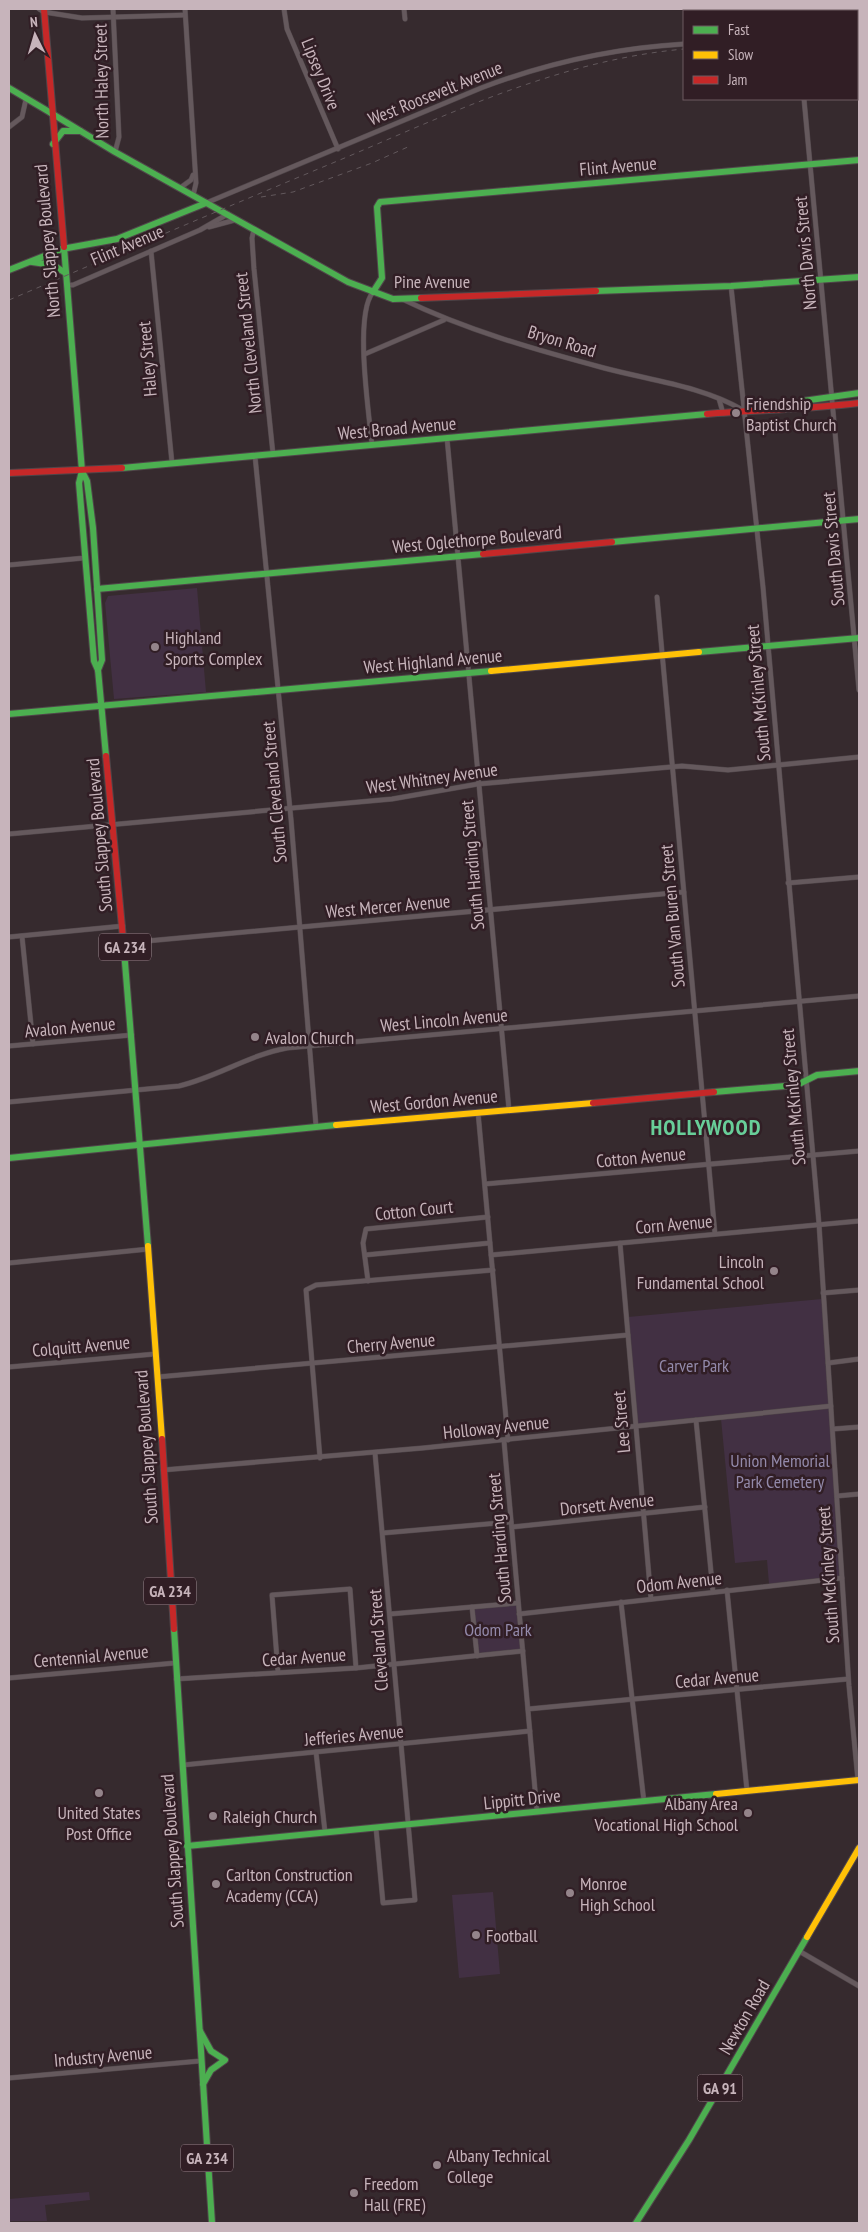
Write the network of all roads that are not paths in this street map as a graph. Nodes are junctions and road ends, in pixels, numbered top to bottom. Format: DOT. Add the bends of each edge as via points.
graph roads {
  1 [pos="113,9"];
  2 [pos="284,9"];
  3 [pos="404,9"];
  4 [pos="42,10"];
  5 [pos="185,12"];
  6 [pos="113,18"];
  7 [pos="405,19"];
  8 [pos="683,44"];
  9 [pos="9,88"];
  10 [pos="26,98"];
  11 [pos="804,100"];
  12 [pos="51,113"];
  13 [pos="9,127"];
  14 [pos="80,131"];
  15 [pos="53,144"];
  16 [pos="338,149"];
  17 [pos="115,152"];
  18 [pos="859,160"];
  19 [pos="810,164"];
  20 [pos="193,174"];
  21 [pos="180,188"];
  22 [pos="193,196"];
  23 [pos="206,203"];
  24 [pos="228,214"];
  25 [pos="237,219"];
  26 [pos="254,229"];
  27 [pos="200,230"];
  28 [pos="62,249"];
  29 [pos="151,251"];
  30 [pos="32,262"];
  31 [pos="9,270"];
  32 [pos="64,272"];
  33 [pos="859,278"];
  34 [pos="821,281"];
  35 [pos="66,285"];
  36 [pos="731,286"];
  37 [pos="373,292"];
  38 [pos="402,299"];
  39 [pos="444,320"];
  40 [pos="365,354"];
  41 [pos="859,394"];
  42 [pos="833,397"];
  43 [pos="719,399"];
  44 [pos="859,403"];
  45 [pos="833,406"];
  46 [pos="787,407"];
  47 [pos="744,411"];
  48 [pos="723,413"];
  49 [pos="447,438"];
  50 [pos="372,445"];
  51 [pos="273,454"];
  52 [pos="255,456"];
  53 [pos="172,463"];
  54 [pos="82,470"];
  55 [pos="9,473"];
  56 [pos="859,519"];
  57 [pos="844,520"];
  58 [pos="757,528"];
  59 [pos="457,555"];
  60 [pos="84,558"];
  61 [pos="9,565"];
  62 [pos="85,572"];
  63 [pos="267,572"];
  64 [pos="86,579"];
  65 [pos="97,589"];
  66 [pos="657,597"];
  67 [pos="89,605"];
  68 [pos="857,638"];
  69 [pos="767,646"];
  70 [pos="662,656"];
  71 [pos="98,670"];
  72 [pos="468,673"];
  73 [pos="278,690"];
  74 [pos="859,690"];
  75 [pos="102,706"];
  76 [pos="9,714"];
  77 [pos="859,757"];
  78 [pos="777,764"];
  79 [pos="673,767"];
  80 [pos="478,784"];
  81 [pos="290,809"];
  82 [pos="114,825"];
  83 [pos="9,834"];
  84 [pos="859,877"];
  85 [pos="788,883"];
  86 [pos="684,892"];
  87 [pos="489,911"];
  88 [pos="123,926"];
  89 [pos="299,928"];
  90 [pos="22,936"];
  91 [pos="9,937"];
  92 [pos="124,943"];
  93 [pos="859,996"];
  94 [pos="798,1002"];
  95 [pos="695,1011"];
  96 [pos="500,1029"];
  97 [pos="133,1035"];
  98 [pos="33,1044"];
  99 [pos="9,1046"];
  100 [pos="309,1046"];
  101 [pos="859,1071"];
  102 [pos="805,1079"];
  103 [pos="137,1090"];
  104 [pos="702,1093"];
  105 [pos="9,1102"];
  106 [pos="509,1110"];
  107 [pos="478,1112"];
  108 [pos="316,1126"];
  109 [pos="142,1144"];
  110 [pos="859,1152"];
  111 [pos="812,1156"];
  112 [pos="9,1158"];
  113 [pos="709,1165"];
  114 [pos="485,1184"];
  115 [pos="488,1217"];
  116 [pos="859,1221"];
  117 [pos="819,1224"];
  118 [pos="714,1234"];
  119 [pos="490,1243"];
  120 [pos="620,1243"];
  121 [pos="148,1249"];
  122 [pos="365,1255"];
  123 [pos="491,1255"];
  124 [pos="9,1263"];
  125 [pos="492,1270"];
  126 [pos="368,1282"];
  127 [pos="859,1290"];
  128 [pos="823,1293"];
  129 [pos="628,1335"];
  130 [pos="499,1347"];
  131 [pos="155,1354"];
  132 [pos="859,1359"];
  133 [pos="828,1363"];
  134 [pos="312,1364"];
  135 [pos="9,1367"];
  136 [pos="157,1378"];
  137 [pos="831,1406"];
  138 [pos="696,1420"];
  139 [pos="636,1426"];
  140 [pos="859,1427"];
  141 [pos="833,1429"];
  142 [pos="506,1440"];
  143 [pos="375,1453"];
  144 [pos="320,1458"];
  145 [pos="163,1470"];
  146 [pos="859,1494"];
  147 [pos="837,1496"];
  148 [pos="705,1507"];
  149 [pos="643,1514"];
  150 [pos="511,1522"];
  151 [pos="512,1528"];
  152 [pos="383,1533"];
  153 [pos="842,1578"];
  154 [pos="728,1590"];
  155 [pos="713,1592"];
  156 [pos="651,1599"];
  157 [pos="621,1602"];
  158 [pos="518,1603"];
  159 [pos="472,1607"];
  160 [pos="390,1614"];
  161 [pos="519,1614"];
  162 [pos="523,1651"];
  163 [pos="477,1656"];
  164 [pos="175,1663"];
  165 [pos="393,1664"];
  166 [pos="356,1668"];
  167 [pos="278,1672"];
  168 [pos="9,1678"];
  169 [pos="176,1679"];
  170 [pos="848,1679"];
  171 [pos="738,1690"];
  172 [pos="633,1700"];
  173 [pos="528,1709"];
  174 [pos="530,1731"];
  175 [pos="400,1744"];
  176 [pos="316,1752"];
  177 [pos="182,1765"];
  178 [pos="858,1781"];
  179 [pos="748,1791"];
  180 [pos="644,1802"];
  181 [pos="537,1812"];
  182 [pos="408,1825"];
  183 [pos="376,1828"];
  184 [pos="325,1832"];
  185 [pos="187,1846"];
  186 [pos="858,1852"];
  187 [pos="800,1951"];
  188 [pos="859,1986"];
  189 [pos="198,2027"];
  190 [pos="200,2061"];
  191 [pos="9,2078"];
  192 [pos="202,2087"];
  193 [pos="212,2223"];
  194 [pos="636,2223"];
  1 -- 6 [label="street, North Haley Street"];
  2 -- 16 [label="street, Lipsey Drive" via="287,29"];
  3 -- 7 [label="street"];
  4 -- 6 [label="street" via="82,18"];
  4 -- 12 [label="main road, North Slappey Boulevard"];
  5 -- 6 [label="street"];
  5 -- 20 [label="street"];
  6 -- 17 [label="street, North Haley Street" via="119,137"];
  8 -- 16 [label="street, West Roosevelt Avenue" via="603,53 522,73"];
  9 -- 10 [label="main road, Pine Avenue"];
  10 -- 12 [label="main road, Pine Avenue"];
  10 -- 13 [label="street" via="25,112 17,123"];
  11 -- 19 [label="street, North Davis Street"];
  12 -- 14 [label="main road, Pine Avenue"];
  12 -- 15 [label="main road, North Slappey Boulevard"];
  14 -- 15 [label="main road" via="63,131"];
  14 -- 17 [label="main road, Pine Avenue"];
  15 -- 28 [label="main road, North Slappey Boulevard"];
  16 -- 23 [label="street, West Roosevelt Avenue"];
  17 -- 21 [label="main road, Pine Avenue"];
  18 -- 19 [label="main road, Flint Avenue"];
  19 -- 34 [label="street, North Davis Street"];
  19 -- 37 [label="main road, Flint Avenue" via="380,202 377,207 382,278"];
  20 -- 21 [label="street" via="191,180"];
  20 -- 22 [label="street" via="196,183"];
  21 -- 22 [label="main road, Pine Avenue"];
  22 -- 23 [label="main road, Pine Avenue"];
  23 -- 24 [label="main road, Pine Avenue"];
  23 -- 28 [label="main road" via="117,239"];
  24 -- 25 [label="main road, Pine Avenue"];
  24 -- 27 [label="street, Flint Avenue"];
  25 -- 26 [label="main road, Pine Avenue"];
  25 -- 27 [label="street, Flint Avenue"];
  26 -- 37 [label="main road, Pine Avenue" via="348,282"];
  26 -- 51 [label="street, North Cleveland Street" via="254,269"];
  27 -- 29 [label="street, Flint Avenue"];
  28 -- 30 [label="main road"];
  28 -- 32 [label="main road, North Slappey Boulevard"];
  29 -- 35 [label="street, Flint Avenue" via="73,285"];
  29 -- 53 [label="street, Haley Street"];
  30 -- 31 [label="main road"];
  30 -- 32 [label="main road" via="53,265"];
  32 -- 35 [label="main road, North Slappey Boulevard"];
  33 -- 34 [label="main road, Pine Avenue"];
  34 -- 36 [label="main road, Pine Avenue"];
  34 -- 42 [label="street, North Davis Street"];
  35 -- 54 [label="main road, North Slappey Boulevard"];
  36 -- 38 [label="main road, Pine Avenue"];
  36 -- 47 [label="street, South McKinley Street"];
  37 -- 38 [label="main road, Pine Avenue"];
  37 -- 40 [label="street" via="364,316"];
  38 -- 39 [label="street, Bryon Road"];
  39 -- 40 [label="street"];
  39 -- 43 [label="street, Bryon Road"];
  40 -- 50 [label="street"];
  41 -- 42 [label="main road, West Broad Avenue"];
  42 -- 45 [label="street, North Davis Street"];
  42 -- 46 [label="main road, West Broad Avenue"];
  43 -- 47 [label="street, Bryon Road"];
  43 -- 48 [label="street"];
  44 -- 45 [label="main road, West Broad Avenue"];
  45 -- 46 [label="main road, West Broad Avenue"];
  45 -- 57 [label="street, South Davis Street"];
  46 -- 47 [label="main road, West Broad Avenue"];
  47 -- 48 [label="main road, West Broad Avenue"];
  47 -- 58 [label="street, South McKinley Street"];
  48 -- 49 [label="main road, West Broad Avenue"];
  49 -- 50 [label="main road, West Broad Avenue"];
  49 -- 59 [label="street, South Harding Street"];
  50 -- 51 [label="main road, West Broad Avenue"];
  51 -- 52 [label="main road, West Broad Avenue"];
  52 -- 53 [label="main road, West Broad Avenue"];
  52 -- 63 [label="street, South Cleveland Street"];
  53 -- 54 [label="main road, West Broad Avenue"];
  54 -- 55 [label="main road, West Broad Avenue"];
  54 -- 60 [label="main road, North Slappey Boulevard" via="79,483"];
  54 -- 65 [label="main road, North Slappey Boulevard" via="87,481"];
  56 -- 57 [label="main road, West Oglethorpe Boulevard"];
  57 -- 58 [label="main road, West Oglethorpe Boulevard"];
  57 -- 68 [label="street, South Davis Street"];
  58 -- 59 [label="main road, West Oglethorpe Boulevard"];
  58 -- 69 [label="street, South McKinley Street"];
  59 -- 63 [label="main road, West Oglethorpe Boulevard"];
  59 -- 72 [label="street, South Harding Street"];
  60 -- 61 [label="street"];
  60 -- 62 [label="main road, North Slappey Boulevard"];
  62 -- 64 [label="main road, North Slappey Boulevard"];
  62 -- 65 [label="main road"];
  63 -- 65 [label="main road, West Oglethorpe Boulevard"];
  63 -- 73 [label="street, South Cleveland Street"];
  64 -- 67 [label="main road, South Slappey Boulevard / GA 234"];
  65 -- 67 [label="main road"];
  65 -- 71 [label="main road, South Slappey Boulevard / GA 234" via="102,660"];
  66 -- 70 [label="street, South Van Buren Street"];
  67 -- 71 [label="main road, South Slappey Boulevard / GA 234" via="94,661"];
  68 -- 69 [label="main road, West Highland Avenue"];
  68 -- 74 [label="street, South Davis Street"];
  69 -- 70 [label="main road, West Highland Avenue"];
  69 -- 78 [label="street, South McKinley Street"];
  70 -- 72 [label="main road, West Highland Avenue"];
  70 -- 79 [label="street, South Van Buren Street"];
  71 -- 75 [label="main road, South Slappey Boulevard / GA 234"];
  72 -- 73 [label="main road, West Highland Avenue"];
  72 -- 80 [label="street, South Harding Street"];
  73 -- 75 [label="main road, West Highland Avenue"];
  73 -- 81 [label="street, South Cleveland Street"];
  75 -- 76 [label="main road, West Highland Avenue"];
  75 -- 82 [label="main road, South Slappey Boulevard / GA 234"];
  77 -- 78 [label="street, West Whitney Avenue"];
  78 -- 79 [label="street, West Whitney Avenue" via="722,770"];
  78 -- 85 [label="street, South McKinley Street"];
  79 -- 80 [label="street, West Whitney Avenue"];
  79 -- 86 [label="street, South Van Buren Street"];
  80 -- 81 [label="street, West Whitney Avenue" via="392,799"];
  80 -- 87 [label="street, South Harding Street"];
  81 -- 82 [label="street, West Whitney Avenue"];
  81 -- 89 [label="street, South Cleveland Street"];
  82 -- 83 [label="street, West Whitney Avenue"];
  82 -- 88 [label="main road, South Slappey Boulevard / GA 234"];
  84 -- 85 [label="street"];
  85 -- 94 [label="street, South McKinley Street"];
  86 -- 87 [label="street, West Mercer Avenue"];
  86 -- 95 [label="street, South Van Buren Street"];
  87 -- 89 [label="street, West Mercer Avenue"];
  87 -- 96 [label="street, South Harding Street"];
  88 -- 90 [label="street"];
  88 -- 92 [label="main road, South Slappey Boulevard / GA 234"];
  89 -- 92 [label="street, West Mercer Avenue"];
  89 -- 100 [label="street, South Cleveland Street"];
  90 -- 91 [label="street"];
  90 -- 98 [label="street"];
  92 -- 97 [label="main road, South Slappey Boulevard / GA 234"];
  93 -- 94 [label="street, West Lincoln Avenue"];
  94 -- 95 [label="street, West Lincoln Avenue"];
  94 -- 102 [label="street, South McKinley Street"];
  95 -- 96 [label="street, West Lincoln Avenue"];
  95 -- 104 [label="street, South Van Buren Street"];
  96 -- 100 [label="street, West Lincoln Avenue"];
  96 -- 106 [label="street, South Harding Street"];
  97 -- 98 [label="street, Avalon Avenue"];
  97 -- 103 [label="main road, South Slappey Boulevard / GA 234"];
  98 -- 99 [label="street, Avalon Avenue"];
  100 -- 103 [label="street, West Lincoln Avenue" via="253,1056 193,1082"];
  100 -- 108 [label="street, South Cleveland Street"];
  101 -- 102 [label="main road, West Gordon Avenue"];
  102 -- 104 [label="main road, West Gordon Avenue" via="797,1085"];
  102 -- 111 [label="street, South McKinley Street"];
  103 -- 105 [label="street, West Lincoln Avenue"];
  103 -- 109 [label="main road, South Slappey Boulevard / GA 234"];
  104 -- 106 [label="main road, West Gordon Avenue"];
  104 -- 113 [label="street, South Van Buren Street"];
  106 -- 107 [label="main road, West Gordon Avenue"];
  107 -- 108 [label="main road, West Gordon Avenue"];
  107 -- 114 [label="street, South Harding Street"];
  108 -- 109 [label="main road, West Gordon Avenue"];
  109 -- 112 [label="main road, West Gordon Avenue"];
  109 -- 121 [label="main road, South Slappey Boulevard / GA 234"];
  110 -- 111 [label="street, Cotton Avenue"];
  111 -- 113 [label="street, Cotton Avenue"];
  111 -- 117 [label="street, South McKinley Street"];
  113 -- 114 [label="street, Cotton Avenue"];
  113 -- 118 [label="street, South Van Buren Street"];
  114 -- 115 [label="street, South Harding Street"];
  115 -- 119 [label="street, South Harding Street"];
  115 -- 122 [label="street, Cotton Court" via="371,1227 364,1234"];
  116 -- 117 [label="street, Corn Avenue"];
  117 -- 118 [label="street, Corn Avenue"];
  117 -- 128 [label="street, South McKinley Street"];
  118 -- 120 [label="street, Corn Avenue"];
  119 -- 122 [label="street"];
  119 -- 123 [label="street, South Harding Street"];
  120 -- 123 [label="street, Corn Avenue"];
  120 -- 129 [label="street, Lee Street"];
  121 -- 124 [label="street"];
  121 -- 131 [label="main road, South Slappey Boulevard / GA 234"];
  122 -- 126 [label="street, Cotton Court"];
  123 -- 125 [label="street, South Harding Street"];
  125 -- 126 [label="street"];
  125 -- 130 [label="street, South Harding Street"];
  126 -- 134 [label="street" via="311,1286 306,1290"];
  127 -- 128 [label="street"];
  128 -- 133 [label="street, South McKinley Street"];
  129 -- 130 [label="street, Cherry Avenue"];
  129 -- 139 [label="street, Lee Street"];
  130 -- 134 [label="street, Cherry Avenue"];
  130 -- 142 [label="street, South Harding Street"];
  131 -- 135 [label="street, Colquitt Avenue"];
  131 -- 136 [label="main road, South Slappey Boulevard / GA 234"];
  132 -- 133 [label="street"];
  133 -- 137 [label="street, South McKinley Street"];
  134 -- 136 [label="street, Cherry Avenue"];
  134 -- 144 [label="street"];
  136 -- 145 [label="main road, South Slappey Boulevard / GA 234"];
  137 -- 138 [label="street, Holloway Avenue"];
  137 -- 141 [label="street, South McKinley Street"];
  138 -- 139 [label="street, Holloway Avenue"];
  138 -- 148 [label="street"];
  139 -- 142 [label="street, Holloway Avenue"];
  139 -- 149 [label="street, Lee Street"];
  140 -- 141 [label="street"];
  141 -- 147 [label="street, South McKinley Street"];
  142 -- 143 [label="street, Holloway Avenue"];
  142 -- 150 [label="street, South Harding Street"];
  143 -- 144 [label="street, Holloway Avenue"];
  143 -- 152 [label="street, Cleveland Street"];
  144 -- 145 [label="street, Holloway Avenue"];
  145 -- 164 [label="main road, South Slappey Boulevard / GA 234"];
  146 -- 147 [label="street"];
  147 -- 153 [label="street, South McKinley Street"];
  148 -- 149 [label="street, Dorsett Avenue"];
  148 -- 155 [label="street"];
  149 -- 151 [label="street, Dorsett Avenue"];
  149 -- 156 [label="street, Lee Street"];
  150 -- 151 [label="street, South Harding Street"];
  150 -- 152 [label="street"];
  151 -- 158 [label="street, South Harding Street"];
  152 -- 160 [label="street, Cleveland Street"];
  153 -- 154 [label="street, Odom Avenue"];
  153 -- 170 [label="street, South McKinley Street"];
  154 -- 155 [label="street, Odom Avenue"];
  154 -- 171 [label="street"];
  155 -- 156 [label="street, Odom Avenue"];
  156 -- 157 [label="street, Odom Avenue"];
  157 -- 161 [label="street, Odom Avenue"];
  157 -- 172 [label="street"];
  158 -- 159 [label="street"];
  158 -- 161 [label="street, South Harding Street"];
  159 -- 160 [label="street"];
  159 -- 163 [label="street"];
  160 -- 165 [label="street, Cleveland Street"];
  161 -- 162 [label="street, South Harding Street"];
  162 -- 163 [label="street, Cedar Avenue"];
  162 -- 173 [label="street, South Harding Street"];
  163 -- 165 [label="street, Cedar Avenue"];
  164 -- 168 [label="street, Centennial Avenue"];
  164 -- 169 [label="main road, South Slappey Boulevard / GA 234"];
  165 -- 166 [label="street, Cedar Avenue"];
  165 -- 175 [label="street, Cleveland Street"];
  166 -- 167 [label="street, Cedar Avenue"];
  166 -- 167 [label="street" via="350,1589 272,1595"];
  167 -- 169 [label="street, Cedar Avenue"];
  169 -- 177 [label="main road, South Slappey Boulevard / GA 234"];
  170 -- 171 [label="street, Cedar Avenue"];
  170 -- 178 [label="street, South McKinley Street"];
  171 -- 172 [label="street, Cedar Avenue"];
  171 -- 179 [label="street"];
  172 -- 173 [label="street, Cedar Avenue"];
  172 -- 180 [label="street"];
  173 -- 174 [label="street, South Harding Street"];
  174 -- 175 [label="street, Jefferies Avenue"];
  174 -- 181 [label="street, South Harding Street"];
  175 -- 176 [label="street, Jefferies Avenue"];
  175 -- 182 [label="street, Cleveland Street"];
  176 -- 177 [label="street, Jefferies Avenue"];
  176 -- 184 [label="street"];
  177 -- 185 [label="main road, South Slappey Boulevard / GA 234"];
  178 -- 179 [label="main road, Lippitt Drive"];
  179 -- 180 [label="main road, Lippitt Drive"];
  180 -- 181 [label="main road, Lippitt Drive"];
  181 -- 182 [label="main road, Lippitt Drive"];
  182 -- 183 [label="main road, Lippitt Drive"];
  182 -- 183 [label="street, Cleveland Street" via="415,1900 407,1901 383,1903"];
  183 -- 184 [label="main road, Lippitt Drive"];
  184 -- 185 [label="main road, Lippitt Drive"];
  185 -- 189 [label="main road, South Slappey Boulevard / GA 234"];
  186 -- 187 [label="main road, Newton Road / GA 91"];
  187 -- 188 [label="street"];
  187 -- 194 [label="main road, Newton Road / GA 91" via="689,2140"];
  189 -- 190 [label="main road, South Slappey Boulevard / GA 234"];
  189 -- 192 [label="main road" via="211,2052 225,2060 211,2070"];
  190 -- 191 [label="street, Industry Avenue"];
  190 -- 192 [label="main road, South Slappey Boulevard / GA 234"];
  192 -- 193 [label="main road, South Slappey Boulevard / GA 234"];
}
